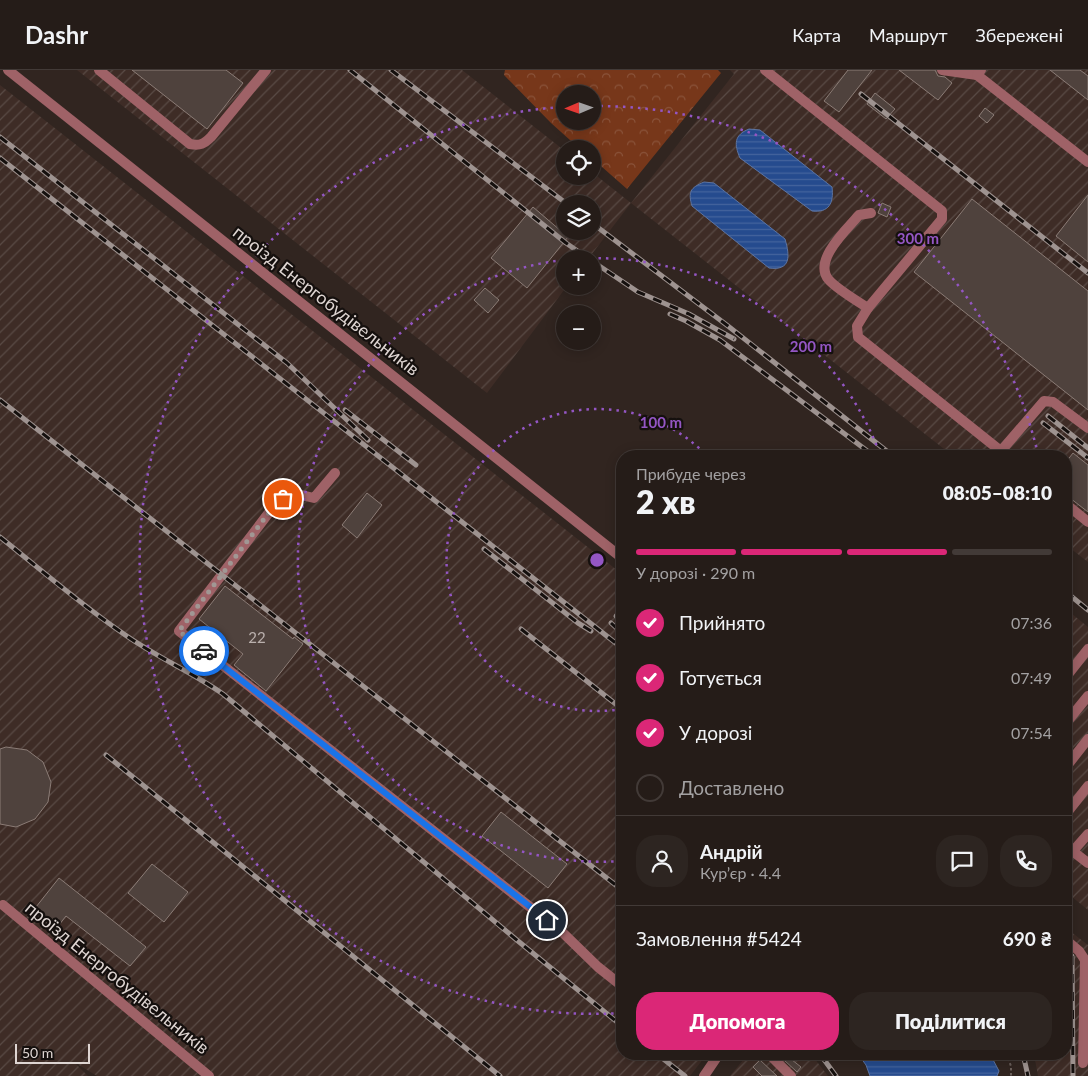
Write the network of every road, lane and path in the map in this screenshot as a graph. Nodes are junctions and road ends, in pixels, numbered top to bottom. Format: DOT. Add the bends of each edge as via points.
graph roads {
  1 [pos="8,70"];
  2 [pos="98,70"];
  3 [pos="266,70"];
  4 [pos="765,70"];
  5 [pos="942,70"];
  6 [pos="979,73"];
  7 [pos="1088,162"];
  8 [pos="872,213"];
  9 [pos="868,308"];
  10 [pos="1088,428"];
  11 [pos="999,450"];
  12 [pos="1007,450"];
  13 [pos="335,473"];
  14 [pos="1072,509"];
  15 [pos="1088,522"];
  16 [pos="616,553"];
  17 [pos="1088,649"];
  18 [pos="1072,669"];
  19 [pos="1088,696"];
  20 [pos="1072,716"];
  21 [pos="1088,739"];
  22 [pos="1072,759"];
  23 [pos="1088,786"];
  24 [pos="1072,806"];
  25 [pos="1088,834"];
  26 [pos="1072,848"];
  27 [pos="1072,853"];
  28 [pos="1088,863"];
  29 [pos="3,905"];
  30 [pos="1072,945"];
  31 [pos="616,981"];
  32 [pos="714,1060"];
  33 [pos="775,1060"];
  34 [pos="1008,1060"];
  35 [pos="1083,1064"];
  36 [pos="209,1076"];
  37 [pos="704,1076"];
  38 [pos="792,1076"];
  39 [pos="1011,1076"];
  1 -- 16 [label="street, проїзд Енергобудівельників"];
  2 -- 3 [label="street" via="190,144 198,146 211,137"];
  4 -- 9 [label="street" via="942,211 942,219"];
  5 -- 6 [label="street"];
  6 -- 7 [label="street"];
  8 -- 9 [label="street" via="859,214 826,256 824,269 828,280"];
  9 -- 11 [label="street" via="857,326 858,337"];
  10 -- 12 [label="street" via="1053,402 1044,401"];
  13 -- 31 [label="street" via="314,498 293,493 274,506 179,631 562,932"];
  14 -- 15 [label="street"];
  17 -- 18 [label="street"];
  19 -- 20 [label="street"];
  21 -- 22 [label="street"];
  23 -- 24 [label="street"];
  25 -- 26 [label="street"];
  27 -- 28 [label="street"];
  29 -- 36 [label="street, проїзд Енергобудівельників"];
  30 -- 35 [label="street" via="1085,960"];
  32 -- 37 [label="street"];
  33 -- 38 [label="street"];
  34 -- 39 [label="path"];
}
